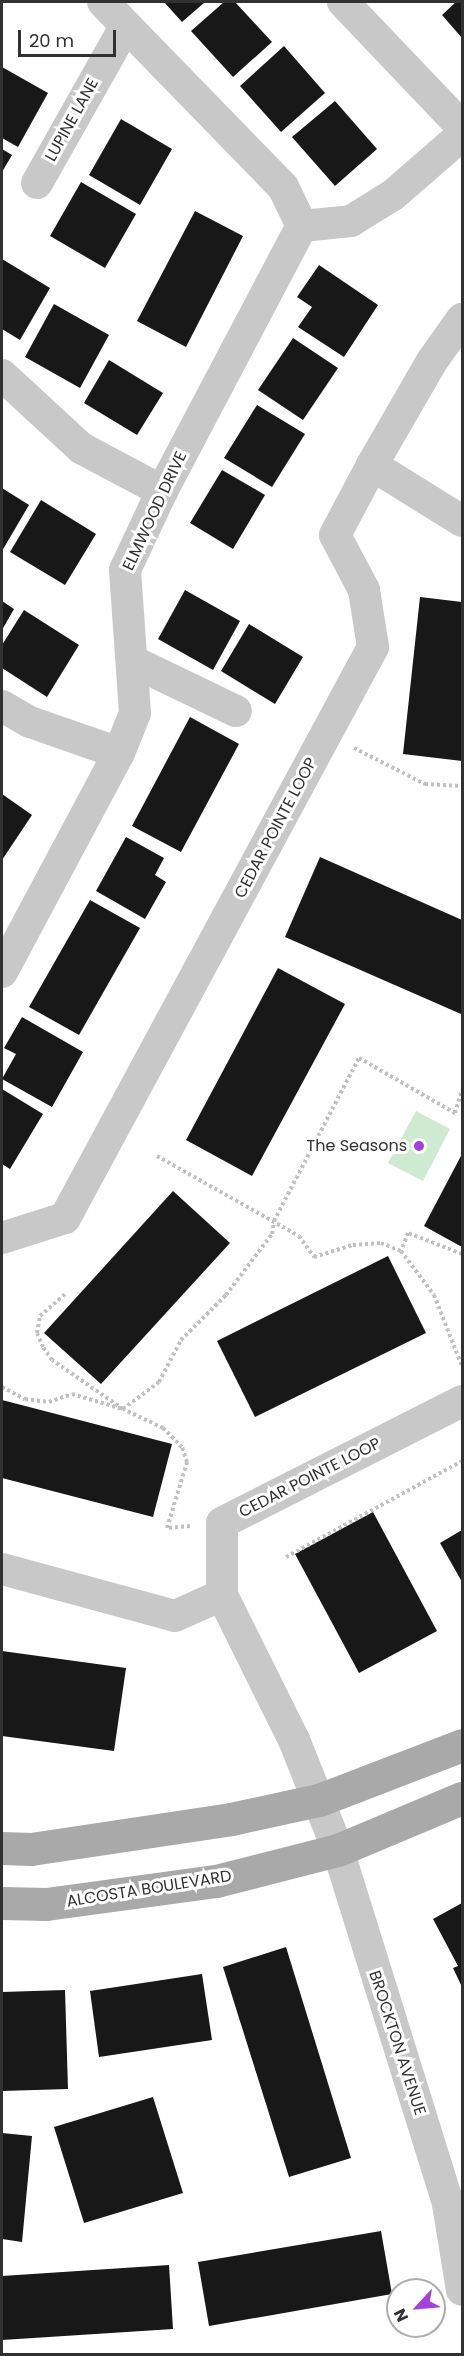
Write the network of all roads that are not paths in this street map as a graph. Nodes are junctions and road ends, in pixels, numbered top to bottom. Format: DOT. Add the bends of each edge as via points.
graph roads {
  1 [pos="103,2"];
  2 [pos="342,2"];
  3 [pos="125,27"];
  4 [pos="462,128"];
  5 [pos="462,135"];
  6 [pos="37,183"];
  7 [pos="302,226"];
  8 [pos="462,318"];
  9 [pos="2,375"];
  10 [pos="372,465"];
  11 [pos="162,491"];
  12 [pos="462,521"];
  13 [pos="134,662"];
  14 [pos="2,706"];
  15 [pos="236,711"];
  16 [pos="119,753"];
  17 [pos="2,972"];
  18 [pos="2,1238"];
  19 [pos="462,1401"];
  20 [pos="2,1569"];
  21 [pos="222,1595"];
  22 [pos="462,1745"];
  23 [pos="462,1798"];
  24 [pos="319,1800"];
  25 [pos="2,1848"];
  26 [pos="338,1850"];
  27 [pos="2,1903"];
  28 [pos="462,2290"];
  1 -- 3 [label="street"];
  2 -- 4 [label="street"];
  3 -- 6 [label="street, LUPINE LANE"];
  3 -- 7 [label="street" via="283,187"];
  5 -- 7 [label="street" via="393,195 351,220"];
  7 -- 11 [label="street, ELMWOOD DRIVE"];
  8 -- 10 [label="street" via="432,361"];
  9 -- 11 [label="street" via="81,448"];
  10 -- 12 [label="street"];
  10 -- 18 [label="street, CEDAR POINTE LOOP" via="336,535 364,590 373,647 65,1218"];
  11 -- 13 [label="street, ELMWOOD DRIVE" via="125,570"];
  13 -- 15 [label="street"];
  13 -- 16 [label="street, ELMWOOD DRIVE" via="135,713"];
  14 -- 16 [label="street" via="30,722"];
  16 -- 17 [label="street, ELMWOOD DRIVE"];
  19 -- 21 [label="street, CEDAR POINTE LOOP" via="222,1524"];
  20 -- 21 [label="street" via="175,1616"];
  21 -- 24 [label="street, CEDAR POINTE LOOP" via="294,1740"];
  22 -- 24 [label="main road"];
  23 -- 26 [label="main road, ALCOSTA BOULEVARD"];
  24 -- 25 [label="main road" via="220,1821 31,1849"];
  24 -- 26 [label="street, BROCKTON AVENUE"];
  26 -- 27 [label="main road, ALCOSTA BOULEVARD" via="216,1881 46,1904"];
  26 -- 28 [label="street, BROCKTON AVENUE" via="448,2204"];
}
